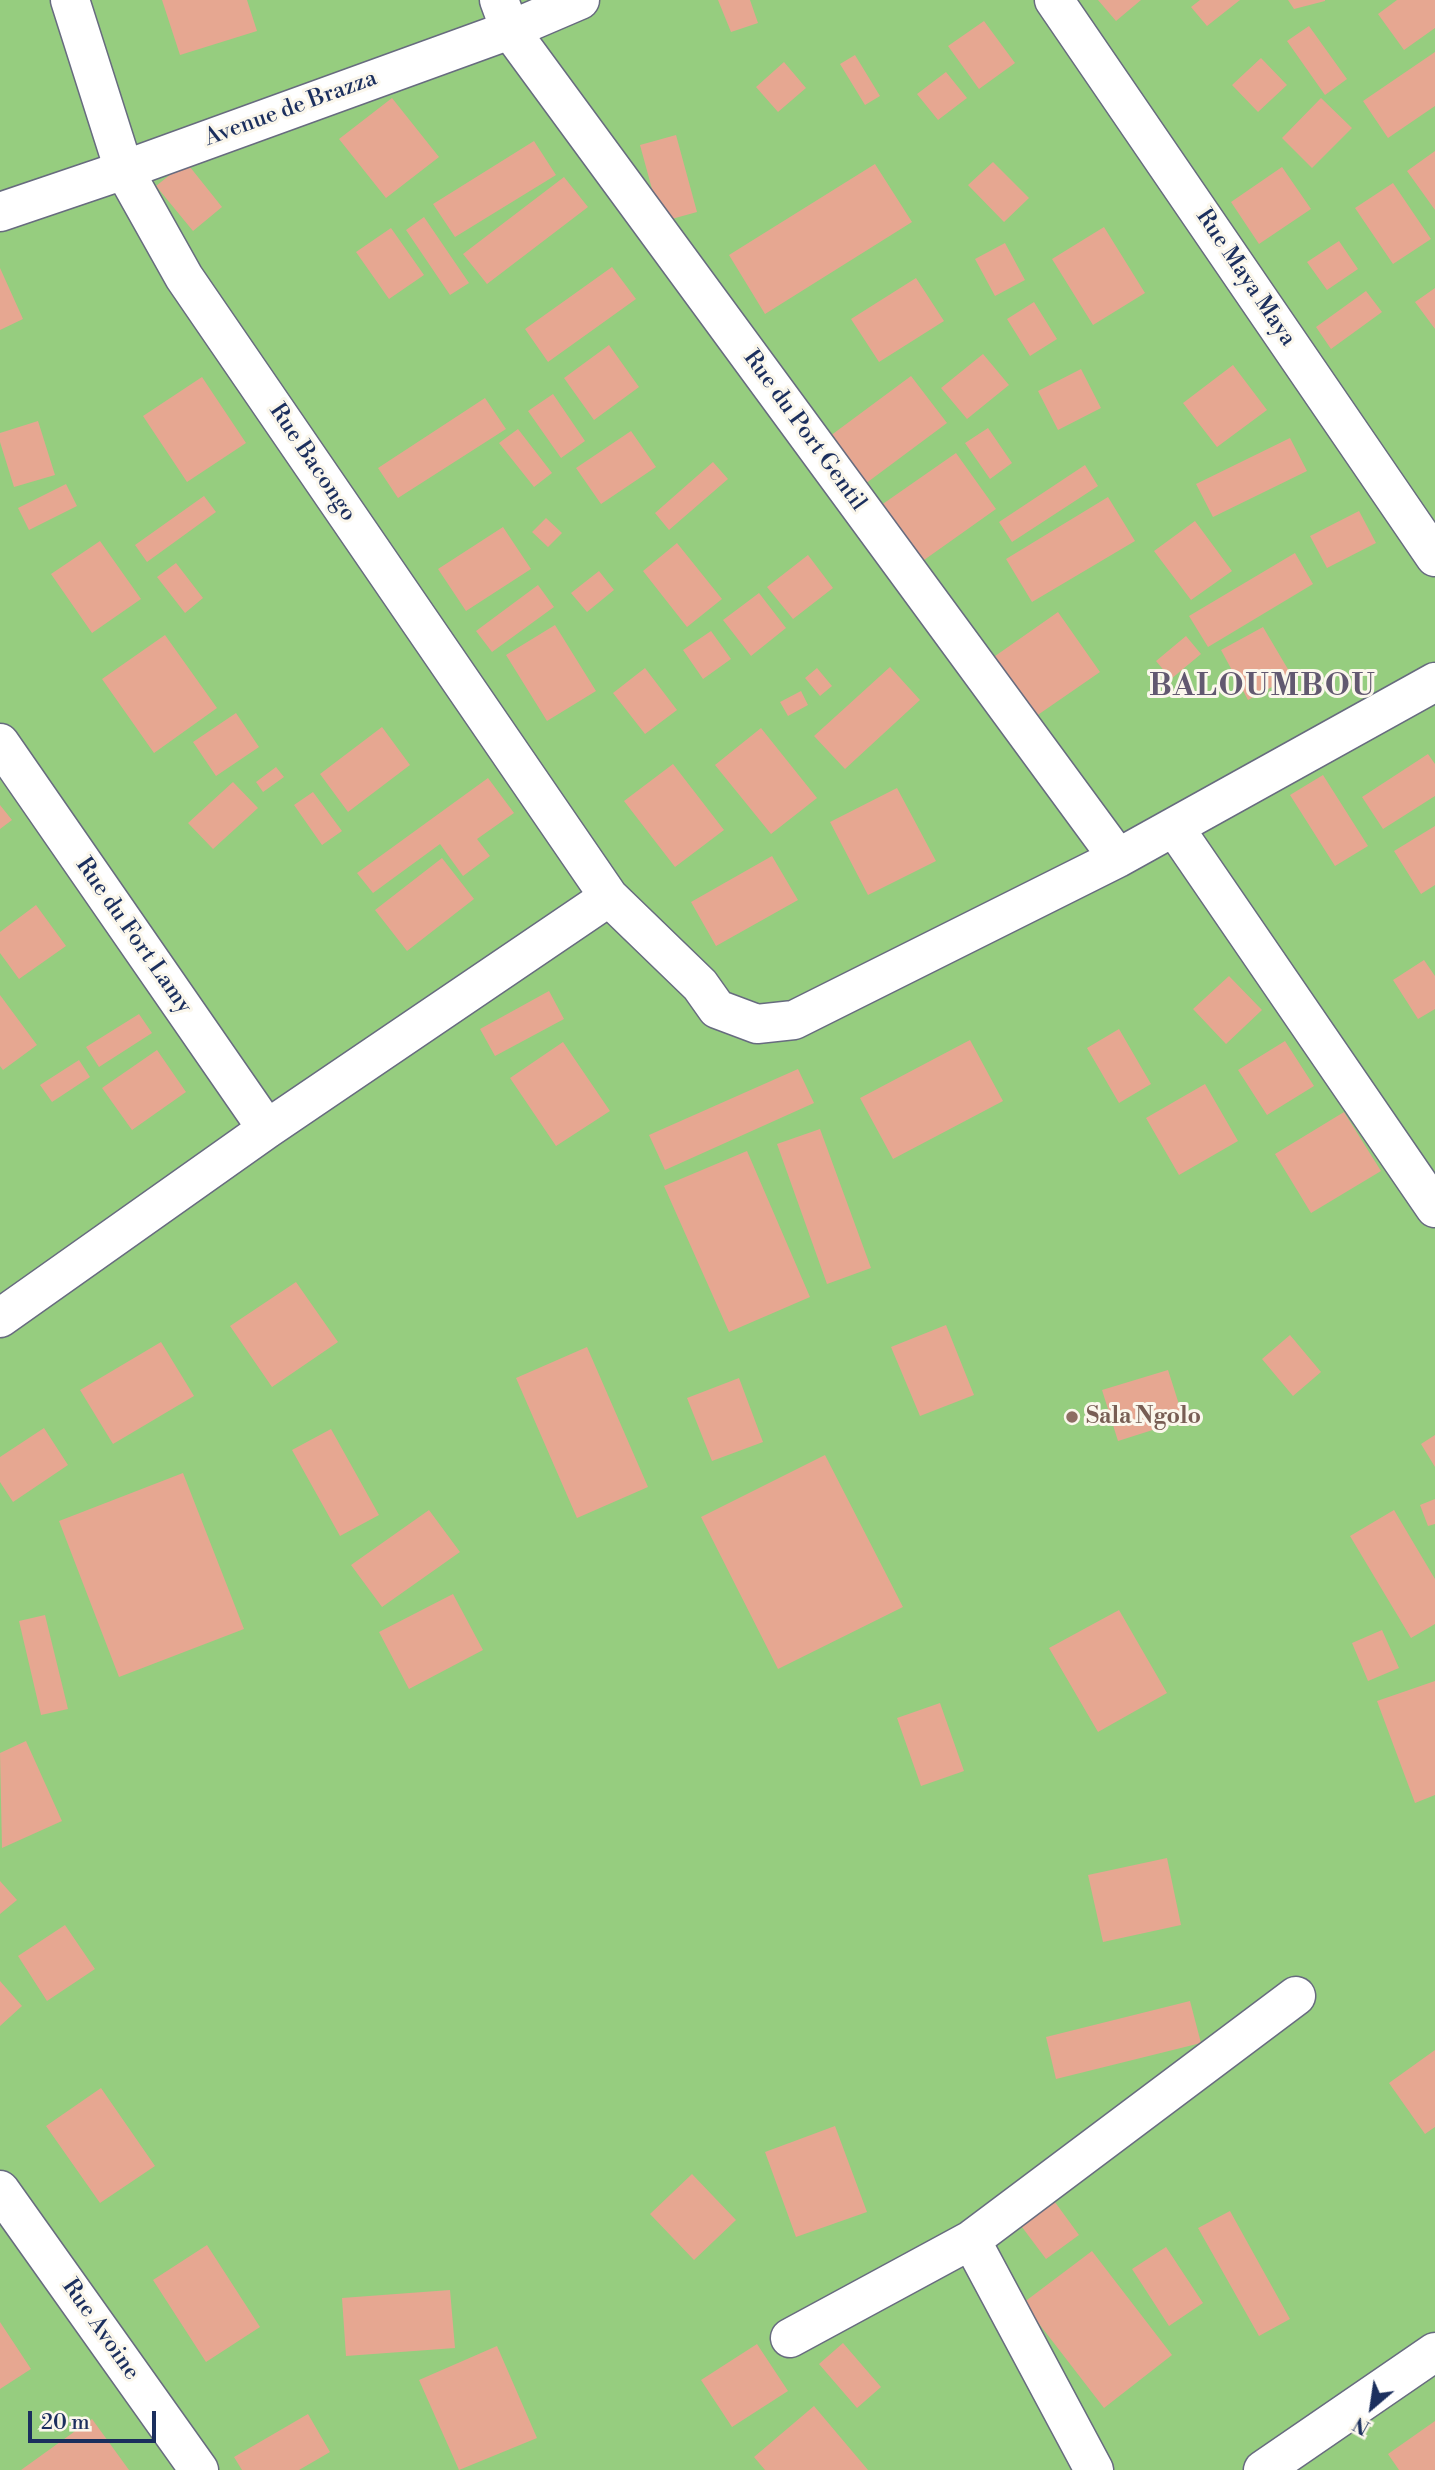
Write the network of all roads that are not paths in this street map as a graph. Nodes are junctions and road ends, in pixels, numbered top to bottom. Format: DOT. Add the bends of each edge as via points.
graph roads {
  1 [pos="70,0"];
  2 [pos="580,0"];
  3 [pos="1055,0"];
  4 [pos="504,15"];
  5 [pos="124,170"];
  6 [pos="0,212"];
  7 [pos="1435,556"];
  8 [pos="1435,682"];
  9 [pos="0,743"];
  10 [pos="1174,827"];
  11 [pos="1118,858"];
  12 [pos="609,897"];
  13 [pos="267,1129"];
  14 [pos="1435,1208"];
  15 [pos="0,1318"];
  16 [pos="1296,1996"];
  17 [pos="0,2190"];
  18 [pos="971,2240"];
  19 [pos="790,2338"];
  20 [pos="1435,2352"];
  21 [pos="199,2470"];
  22 [pos="1094,2470"];
  23 [pos="1263,2470"];
  1 -- 5 [label="street, Rue Bacongo"];
  2 -- 4 [label="street, Avenue de Brazza"];
  3 -- 7 [label="street, Rue Maya Maya"];
  4 -- 5 [label="street, Avenue de Brazza"];
  4 -- 11 [label="street, Rue du Port Gentil"];
  5 -- 6 [label="street, Avenue de Brazza"];
  5 -- 12 [label="street, Rue Bacongo" via="184,276"];
  8 -- 10 [label="street, Rue Bacongo"];
  9 -- 13 [label="street, Rue du Fort Lamy"];
  10 -- 11 [label="street, Rue Bacongo"];
  10 -- 14 [label="street"];
  11 -- 12 [label="street, Rue Bacongo" via="794,1020 757,1024 717,1009 700,985"];
  12 -- 13 [label="street"];
  13 -- 15 [label="street"];
  16 -- 18 [label="street"];
  17 -- 21 [label="street, Rue Avoine"];
  18 -- 19 [label="street"];
  18 -- 22 [label="street"];
  20 -- 23 [label="street"];
}
